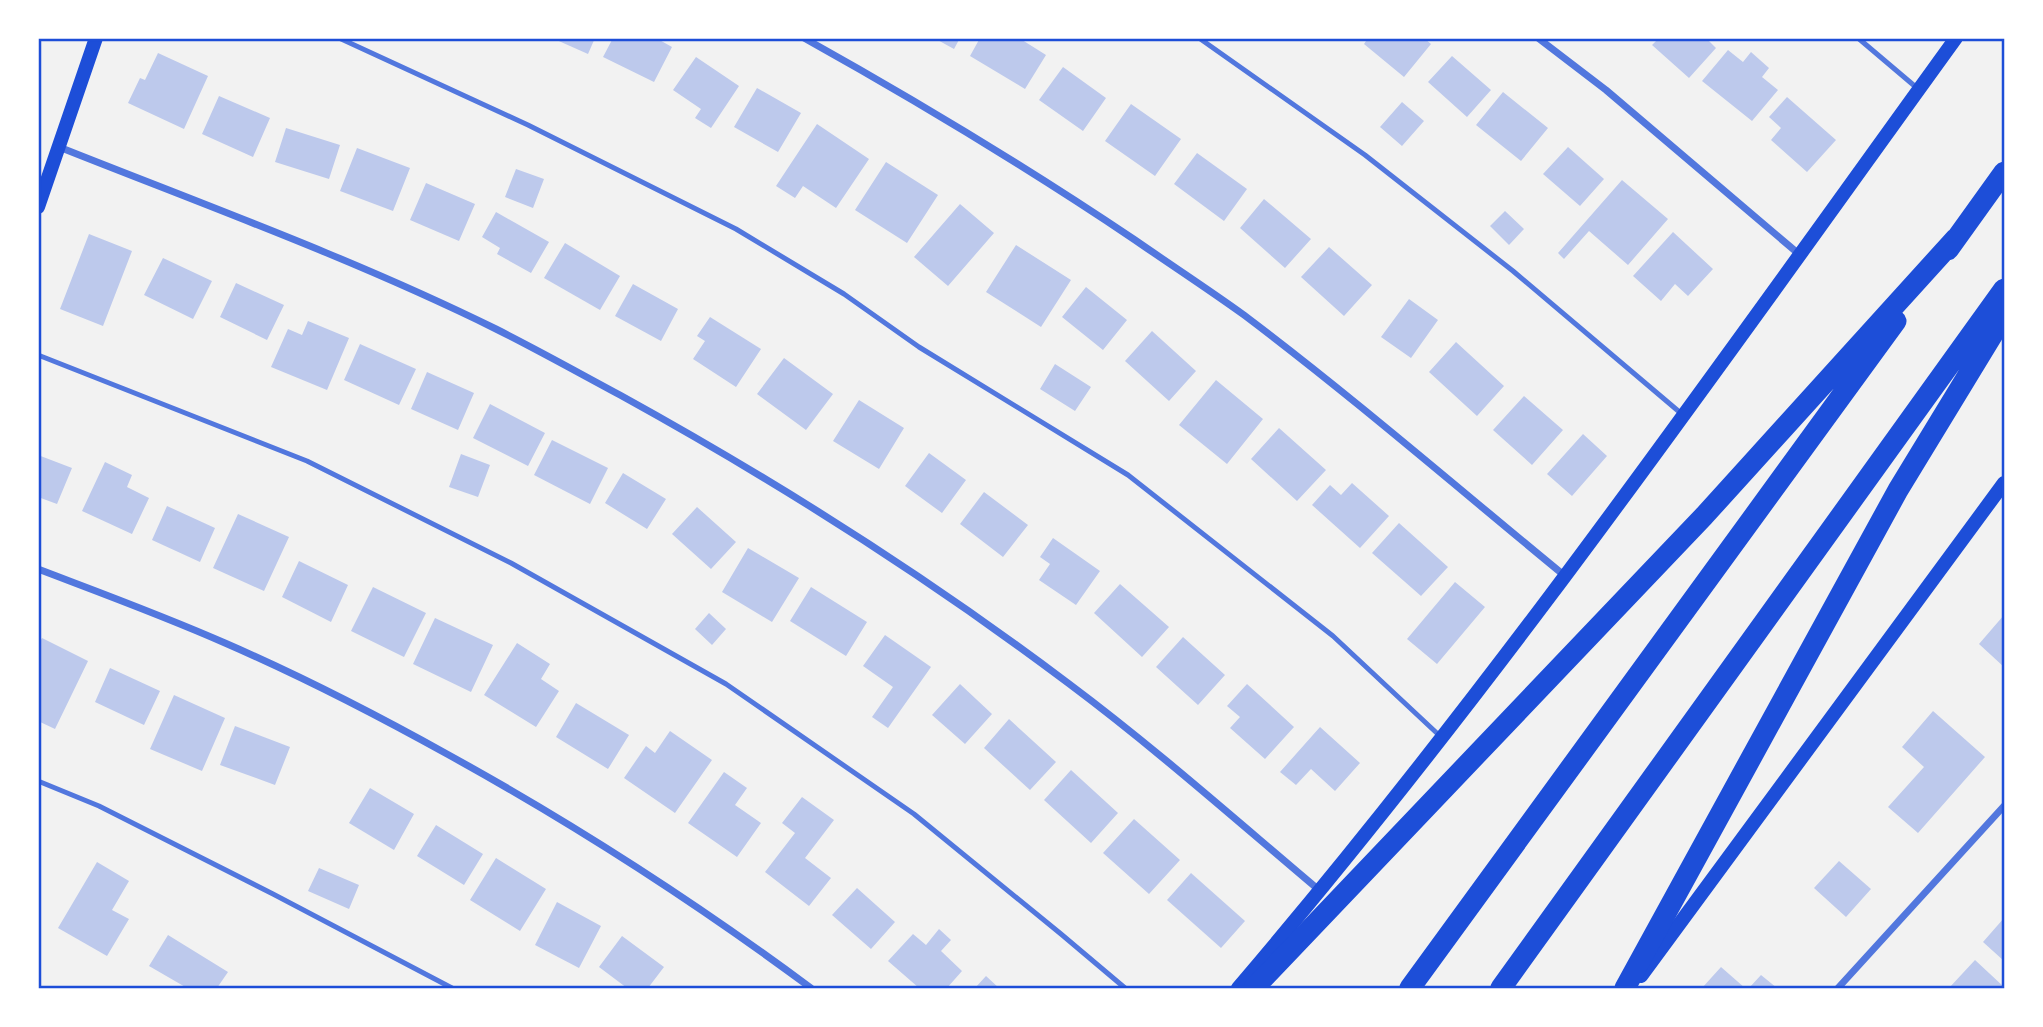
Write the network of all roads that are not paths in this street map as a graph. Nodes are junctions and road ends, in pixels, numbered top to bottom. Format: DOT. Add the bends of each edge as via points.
graph roads {
  1 [pos="96,38"];
  2 [pos="339,38"];
  3 [pos="804,38"];
  4 [pos="1199,38"];
  5 [pos="1538,38"];
  6 [pos="1858,38"];
  7 [pos="1956,38"];
  8 [pos="1919,89"];
  9 [pos="59,147"];
  10 [pos="2004,172"];
  11 [pos="38,207"];
  12 [pos="1956,238"];
  13 [pos="1800,255"];
  14 [pos="2004,289"];
  15 [pos="2004,316"];
  16 [pos="38,355"];
  17 [pos="1684,415"];
  18 [pos="2004,483"];
  19 [pos="38,569"];
  20 [pos="1566,577"];
  21 [pos="1441,737"];
  22 [pos="38,781"];
  23 [pos="2004,806"];
  24 [pos="1321,892"];
  25 [pos="452,989"];
  26 [pos="811,989"];
  27 [pos="1125,989"];
  28 [pos="1238,989"];
  29 [pos="1254,989"];
  30 [pos="1410,989"];
  31 [pos="1501,989"];
  32 [pos="1625,989"];
  33 [pos="1632,989"];
  34 [pos="1838,989"];
  1 -- 9 [label="main road"];
  2 -- 21 [label="lane" via="528,125 736,229 844,294 919,347 1128,475 1333,636"];
  3 -- 20 [label="street" via="1094,212 1241,314"];
  4 -- 17 [label="lane" via="1365,155 1513,271"];
  5 -- 13 [label="street"];
  6 -- 8 [label="lane"];
  7 -- 8 [label="main road"];
  8 -- 13 [label="main road"];
  9 -- 11 [label="main road"];
  9 -- 24 [label="street" via="437,301 729,456 940,590 1057,675"];
  10 -- 12 [label="highway"];
  12 -- 29 [label="highway" via="1704,516"];
  12 -- 30 [label="highway"];
  13 -- 17 [label="main road"];
  14 -- 31 [label="highway"];
  15 -- 32 [label="highway" via="1898,490"];
  16 -- 27 [label="lane" via="307,461 511,562 726,684 914,814"];
  17 -- 20 [label="main road"];
  18 -- 33 [label="main road"];
  19 -- 26 [label="street" via="226,643 395,725 639,867"];
  20 -- 21 [label="main road"];
  21 -- 24 [label="main road"];
  22 -- 25 [label="lane" via="124,818"];
  23 -- 34 [label="street"];
  24 -- 28 [label="main road"];
}
